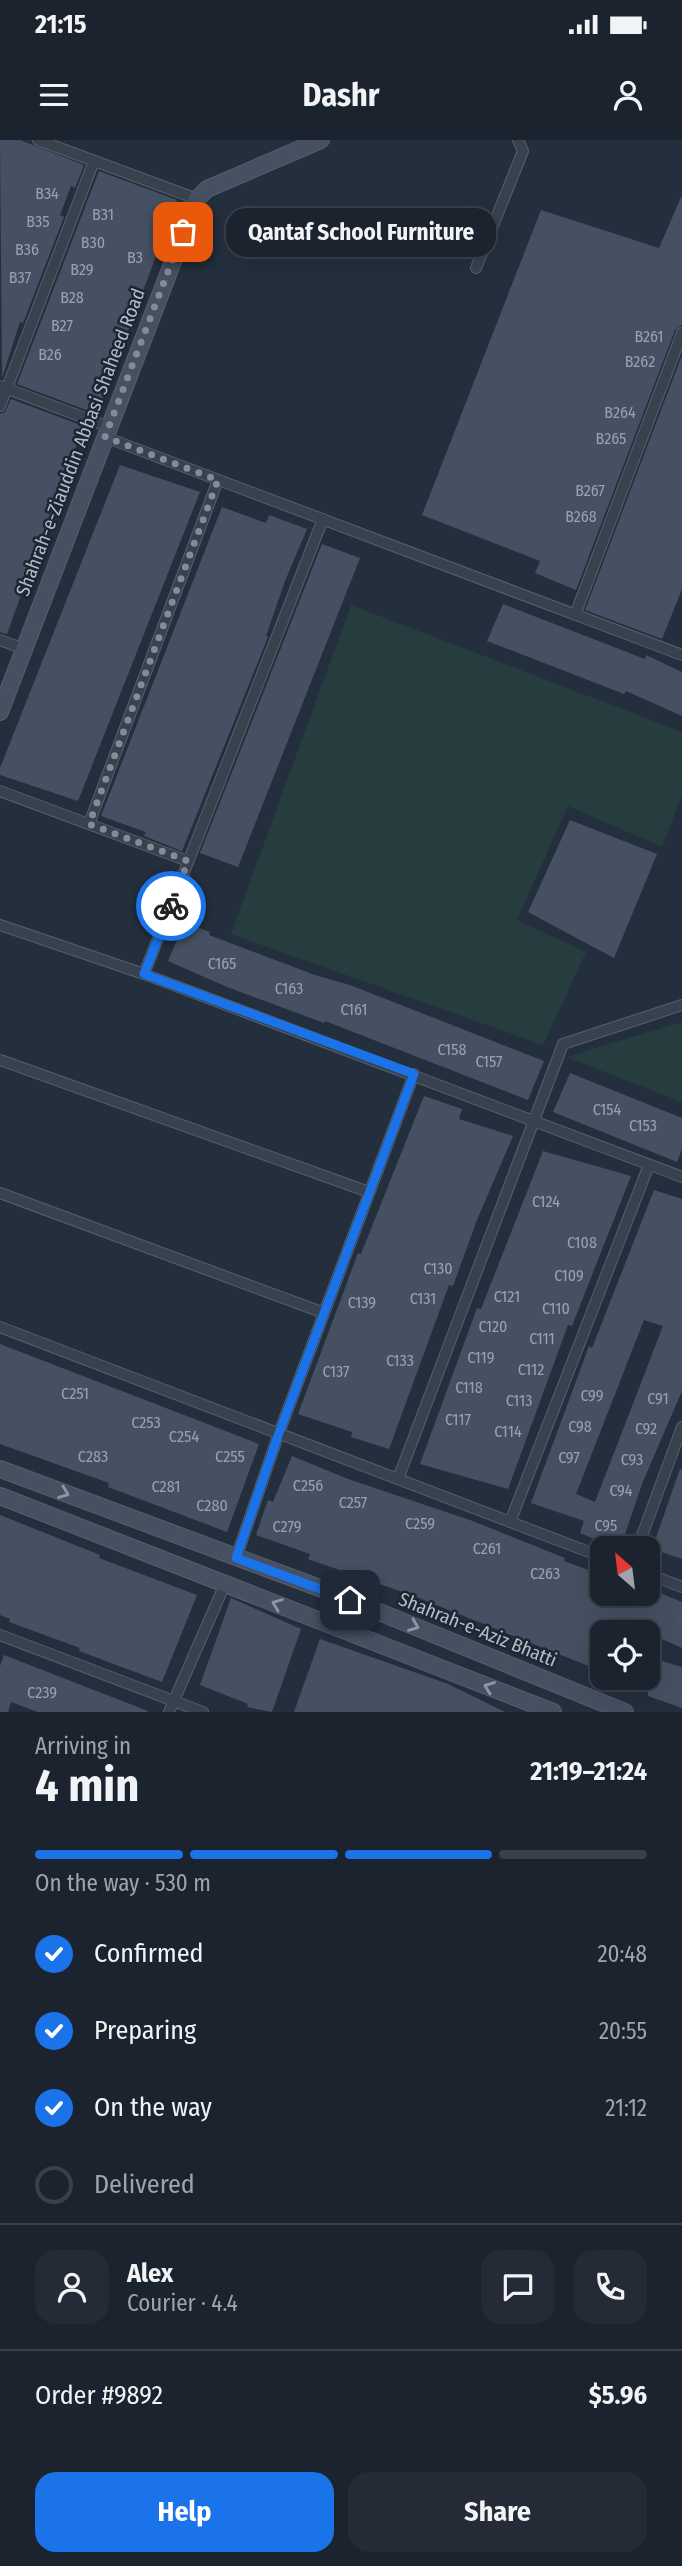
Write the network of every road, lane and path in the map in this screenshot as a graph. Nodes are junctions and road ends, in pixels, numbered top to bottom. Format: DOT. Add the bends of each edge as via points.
graph roads {
  1 [pos="38,140"];
  2 [pos="321,140"];
  3 [pos="518,140"];
  4 [pos="289,146"];
  5 [pos="94,161"];
  6 [pos="197,199"];
  7 [pos="476,268"];
  8 [pos="682,333"];
  9 [pos="3,388"];
  10 [pos="0,406"];
  11 [pos="107,432"];
  12 [pos="218,480"];
  13 [pos="323,519"];
  14 [pos="575,615"];
  15 [pos="0,640"];
  16 [pos="24,649"];
  17 [pos="681,653"];
  18 [pos="0,712"];
  19 [pos="0,791"];
  20 [pos="89,824"];
  21 [pos="188,861"];
  22 [pos="0,925"];
  23 [pos="144,974"];
  24 [pos="682,1006"];
  25 [pos="0,1060"];
  26 [pos="414,1074"];
  27 [pos="533,1119"];
  28 [pos="649,1165"];
  29 [pos="682,1177"];
  30 [pos="369,1192"];
  31 [pos="0,1193"];
  32 [pos="324,1313"];
  33 [pos="0,1327"];
  34 [pos="682,1427"];
  35 [pos="279,1433"];
  36 [pos="0,1469"];
  37 [pos="398,1479"];
  38 [pos="0,1496"];
  39 [pos="510,1522"];
  40 [pos="643,1536"];
  41 [pos="590,1552"];
  42 [pos="236,1558"];
  43 [pos="660,1579"];
  44 [pos="225,1584"];
  45 [pos="682,1587"];
  46 [pos="0,1635"];
  47 [pos="173,1700"];
  48 [pos="170,1712"];
  49 [pos="203,1712"];
  50 [pos="552,1712"];
  51 [pos="625,1712"];
  1 -- 5 [label="street"];
  2 -- 4 [label="main road"];
  3 -- 7 [label="street" via="523,151"];
  4 -- 6 [label="main road" via="207,189"];
  5 -- 6 [label="street"];
  5 -- 9 [label="street"];
  6 -- 11 [label="main road, Shahrah-e-Ziauddin Abbasi Shaheed Road"];
  8 -- 14 [label="street"];
  9 -- 10 [label="street"];
  9 -- 11 [label="street"];
  11 -- 12 [label="street"];
  11 -- 16 [label="main road, Shahrah-e-Ziauddin Abbasi Shaheed Road"];
  12 -- 13 [label="street"];
  12 -- 20 [label="street"];
  13 -- 14 [label="street"];
  13 -- 21 [label="street"];
  14 -- 17 [label="street"];
  15 -- 16 [label="street"];
  16 -- 18 [label="main road, Shahrah-e-Ziauddin Abbasi Shaheed Road"];
  19 -- 20 [label="street"];
  20 -- 21 [label="street"];
  21 -- 23 [label="street"];
  22 -- 23 [label="street"];
  23 -- 26 [label="street"];
  24 -- 27 [label="street" via="563,1044"];
  25 -- 30 [label="street"];
  26 -- 27 [label="street"];
  26 -- 30 [label="street"];
  27 -- 28 [label="street"];
  27 -- 37 [label="street"];
  28 -- 29 [label="street"];
  28 -- 39 [label="street"];
  30 -- 32 [label="street"];
  31 -- 32 [label="street"];
  32 -- 35 [label="street"];
  33 -- 35 [label="street"];
  34 -- 40 [label="street"];
  35 -- 37 [label="street"];
  35 -- 42 [label="street"];
  36 -- 42 [label="main road, Shahrah-e-Aziz Bhatti, one-way"];
  37 -- 39 [label="street"];
  38 -- 44 [label="main road"];
  39 -- 41 [label="street"];
  42 -- 51 [label="main road, Shahrah-e-Aziz Bhatti, one-way"];
  43 -- 45 [label="street"];
  44 -- 47 [label="street"];
  50 -- 44 [label="main road, one-way"];
  46 -- 47 [label="street"];
  47 -- 48 [label="street"];
  47 -- 49 [label="street"];
}
